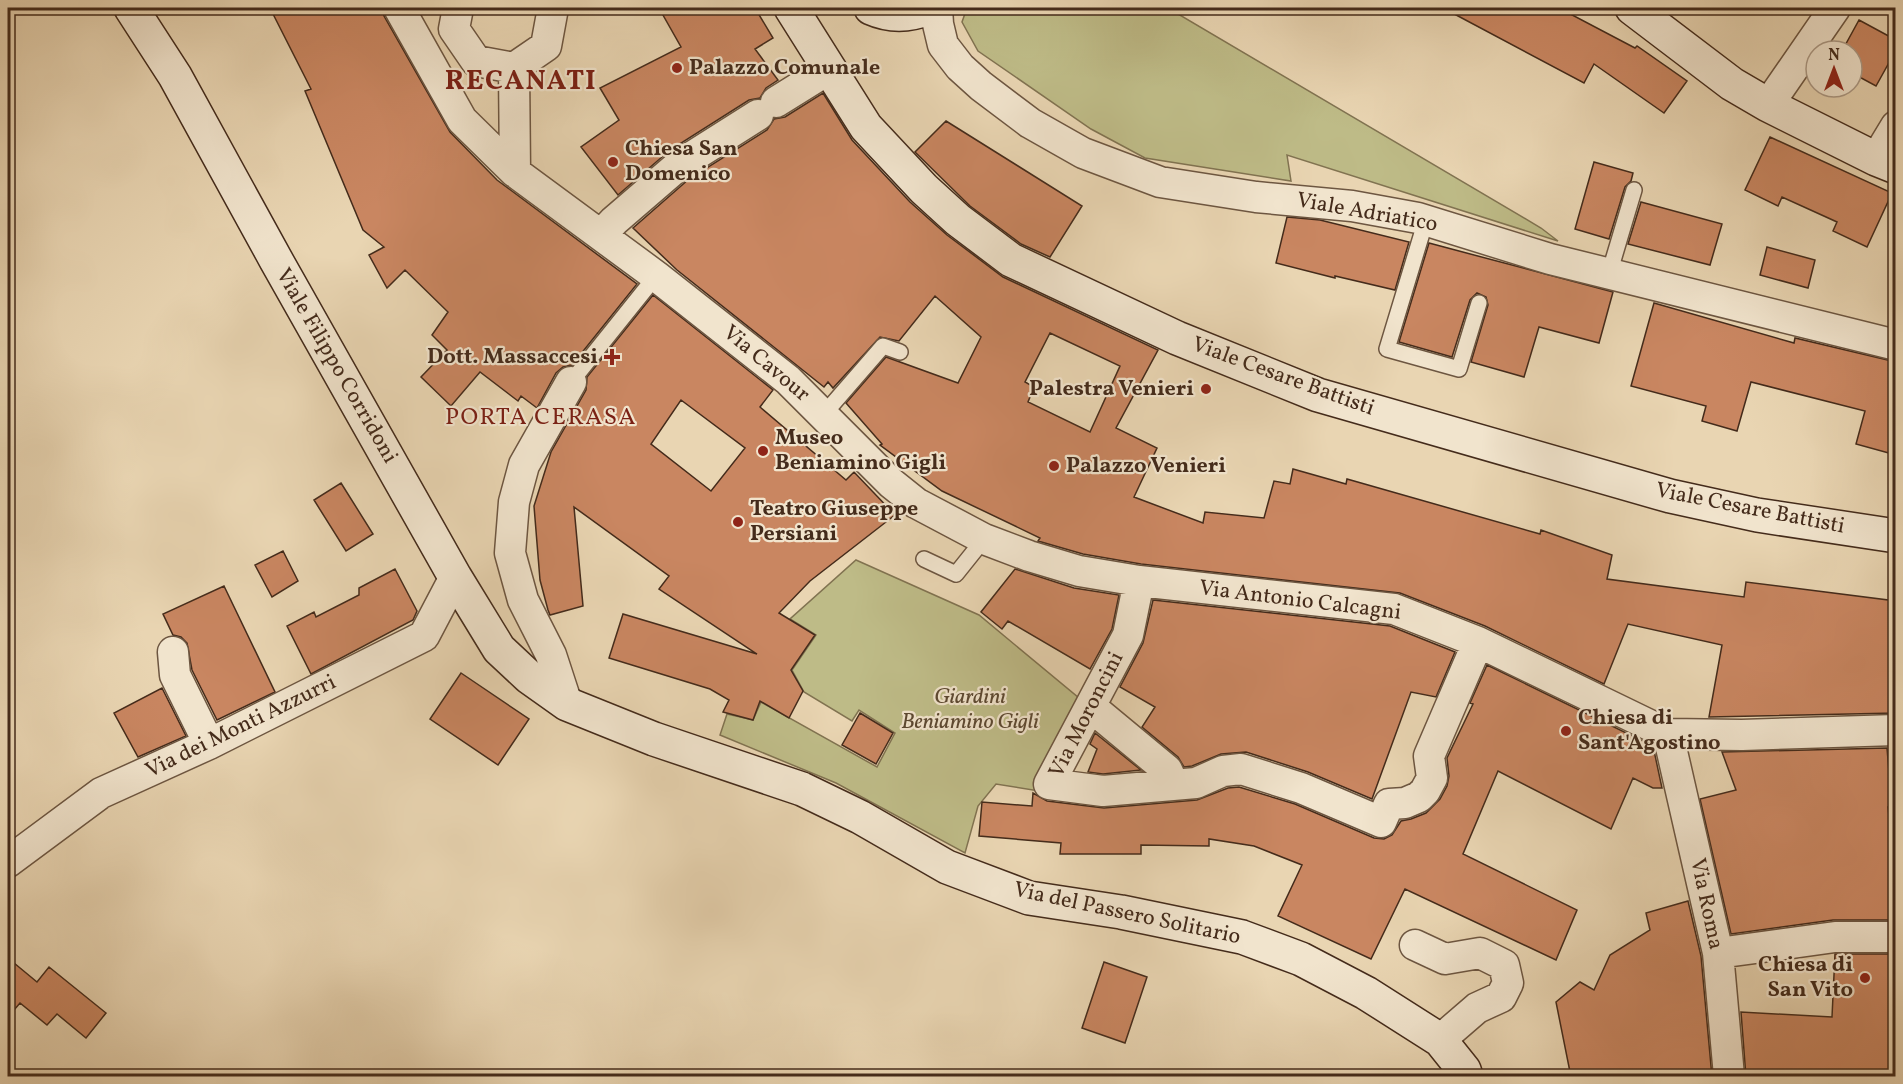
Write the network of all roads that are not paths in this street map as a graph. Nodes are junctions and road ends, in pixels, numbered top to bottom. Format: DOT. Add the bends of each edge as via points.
graph roads {
  1 [pos="131,8"];
  2 [pos="399,8"];
  3 [pos="458,8"];
  4 [pos="553,8"];
  5 [pos="791,8"];
  6 [pos="871,8"];
  7 [pos="928,8"];
  8 [pos="937,8"];
  9 [pos="1632,8"];
  10 [pos="1835,8"];
  11 [pos="514,68"];
  12 [pos="829,69"];
  13 [pos="1768,105"];
  14 [pos="1896,126"];
  15 [pos="1886,163"];
  16 [pos="515,172"];
  17 [pos="1634,190"];
  18 [pos="1426,220"];
  19 [pos="601,235"];
  20 [pos="1610,274"];
  21 [pos="656,276"];
  22 [pos="1479,303"];
  23 [pos="1896,345"];
  24 [pos="900,352"];
  25 [pos="572,382"];
  26 [pos="824,414"];
  27 [pos="1896,536"];
  28 [pos="984,539"];
  29 [pos="924,559"];
  30 [pos="455,577"];
  31 [pos="1138,581"];
  32 [pos="1478,642"];
  33 [pos="173,652"];
  34 [pos="567,704"];
  35 [pos="1091,707"];
  36 [pos="1896,730"];
  37 [pos="1668,734"];
  38 [pos="209,744"];
  39 [pos="1174,785"];
  40 [pos="8,862"];
  41 [pos="1896,938"];
  42 [pos="1415,945"];
  43 [pos="1718,953"];
  44 [pos="1440,1040"];
  45 [pos="1466,1077"];
  46 [pos="1729,1077"];
  1 -- 30 [label="main road, Viale Filippo Corridoni" via="175,75"];
  2 -- 16 [label="street, Via Cavour" via="462,120"];
  3 -- 11 [label="street" via="454,29 476,61"];
  4 -- 11 [label="street" via="546,46"];
  5 -- 12 [label="main road, Viale Cesare Battisti"];
  6 -- 7 [label="main road" via="899,14"];
  8 -- 18 [label="street, Viale Adriatico" via="943,45 960,67 1030,123 1083,153 1160,182 1352,206"];
  9 -- 13 [label="main road" via="1732,84"];
  10 -- 13 [label="street"];
  11 -- 16 [label="street"];
  12 -- 19 [label="street" via="679,165"];
  12 -- 27 [label="main road, Viale Cesare Battisti" via="866,127 924,189 967,226 1011,260 1177,338 1318,395 1659,493 1756,515"];
  13 -- 15 [label="main road"];
  14 -- 15 [label="street"];
  16 -- 19 [label="street, Via Cavour"];
  17 -- 20 [label="lane"];
  18 -- 20 [label="street, Viale Adriatico"];
  18 -- 22 [label="lane" via="1387,349 1460,369"];
  19 -- 21 [label="street, Via Cavour"];
  20 -- 23 [label="street, Viale Adriatico"];
  21 -- 25 [label="lane"];
  21 -- 26 [label="street, Via Cavour" via="788,380"];
  24 -- 26 [label="lane" via="883,346"];
  25 -- 34 [label="street" via="524,465 514,502 510,553 523,600 551,655"];
  26 -- 28 [label="street, Via Cavour" via="915,503"];
  28 -- 29 [label="lane" via="956,574"];
  28 -- 31 [label="street, Via Antonio Calcagni" via="1079,571"];
  30 -- 34 [label="main road, Viale Filippo Corridoni" via="500,649 529,677"];
  30 -- 38 [label="street, Via dei Monti Azzurri" via="424,636"];
  31 -- 32 [label="street, Via Antonio Calcagni" via="1394,609"];
  31 -- 35 [label="street, Via Moroncini" via="1128,635"];
  32 -- 37 [label="street, Via Antonio Calcagni"];
  32 -- 39 [label="street, Via Moroncini" via="1429,756 1432,778 1425,791 1405,803 1389,804 1381,822 1301,788 1241,769 1223,771 1196,783"];
  33 -- 38 [label="street" via="175,675"];
  34 -- 44 [label="main road, Via del Passero Solitario" via="654,739 802,789 946,867 1029,898 1242,937 1301,959 1366,993"];
  35 -- 39 [label="street" via="1167,770"];
  35 -- 39 [label="street, Via Moroncini" via="1049,784 1102,791"];
  36 -- 37 [label="street"];
  37 -- 43 [label="street, Via Roma"];
  38 -- 40 [label="street, Via dei Monti Azzurri" via="101,794"];
  41 -- 43 [label="street" via="1835,937"];
  42 -- 44 [label="street" via="1445,959 1480,952 1504,965 1508,983 1501,997 1477,1008"];
  43 -- 46 [label="street, Via Roma"];
  44 -- 45 [label="main road, Via del Passero Solitario"];
}
